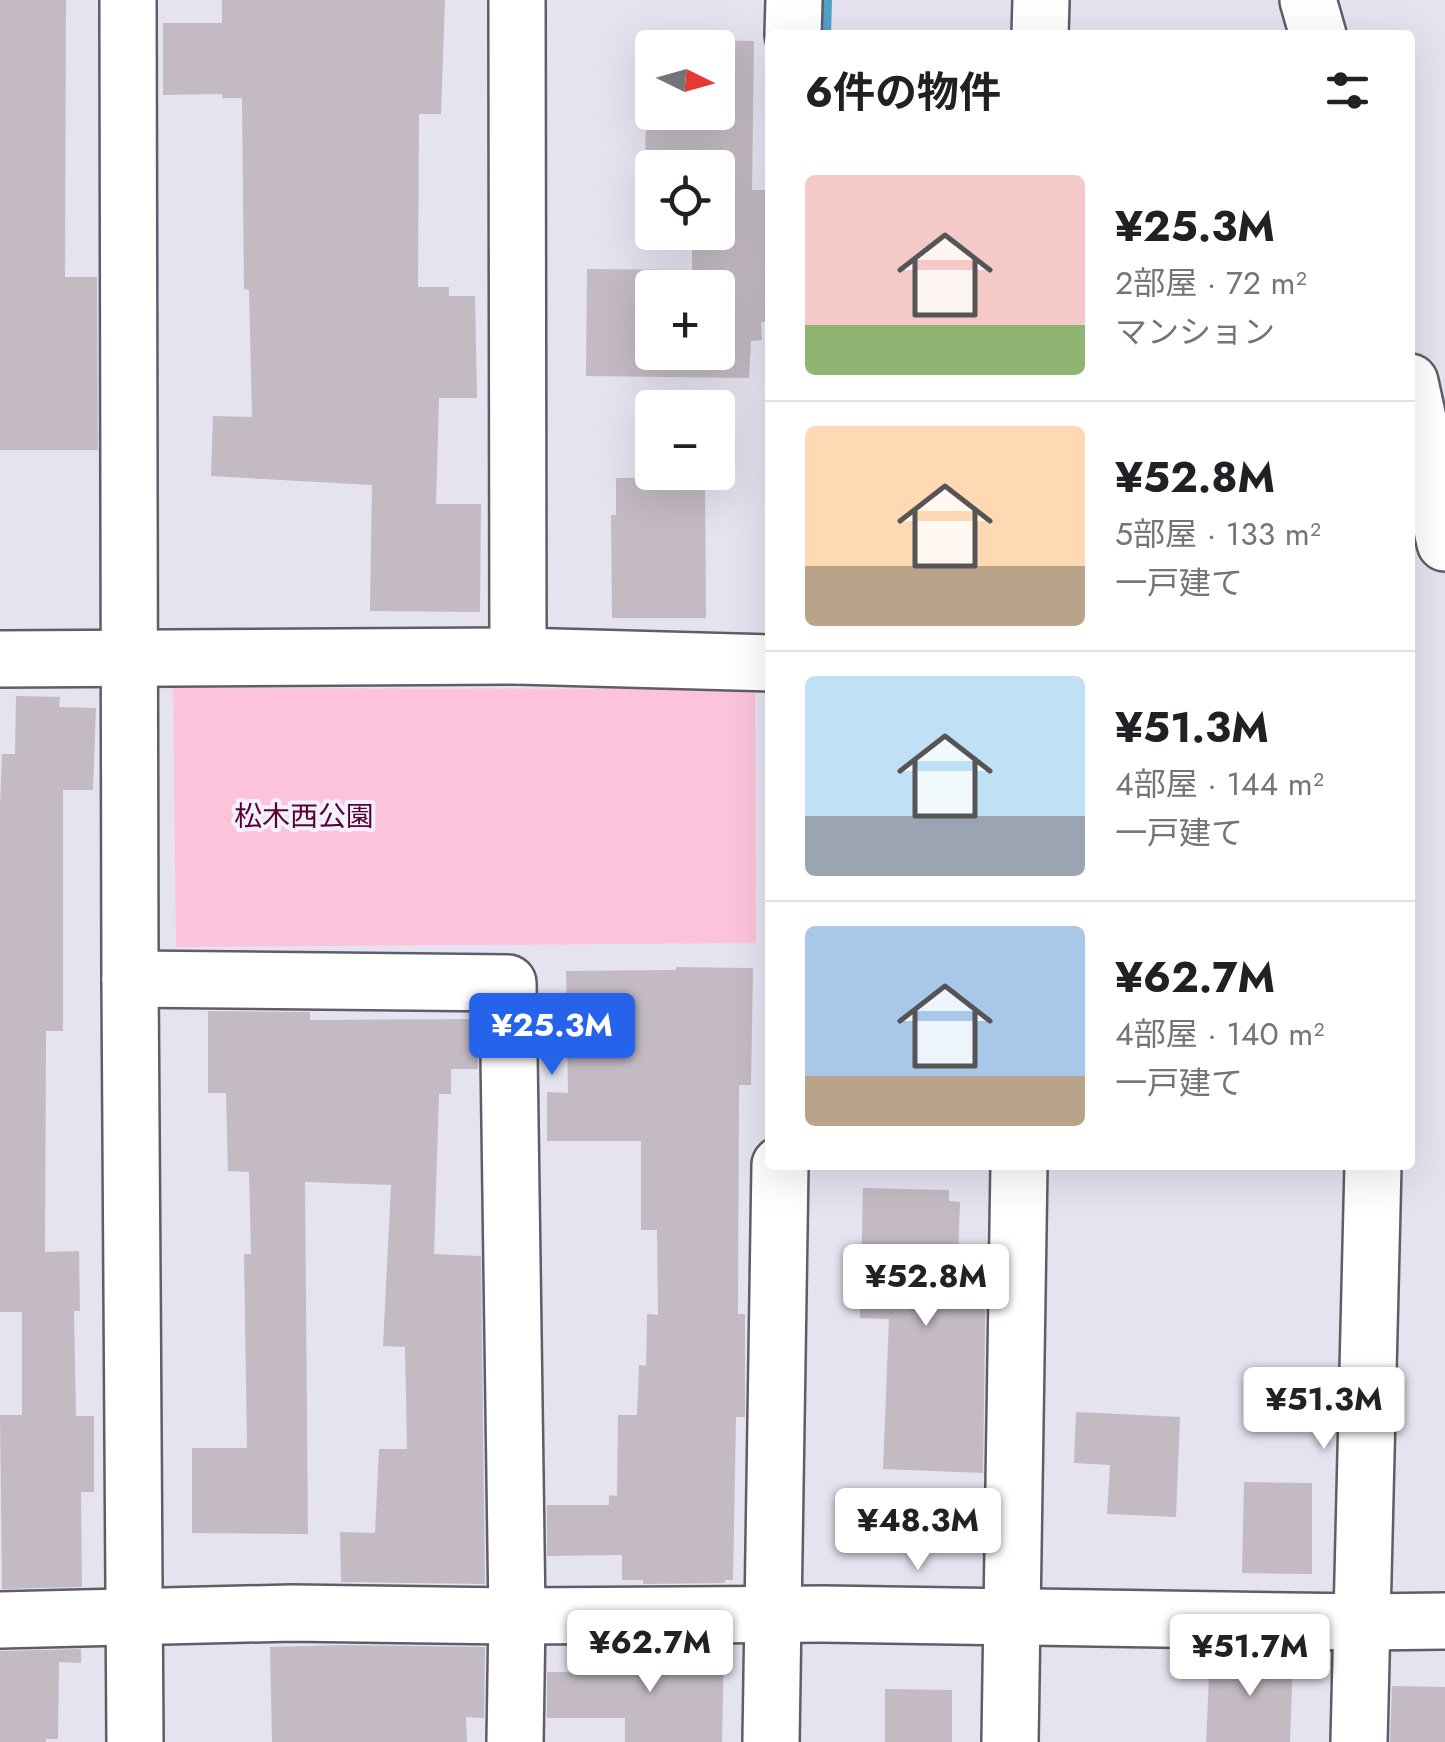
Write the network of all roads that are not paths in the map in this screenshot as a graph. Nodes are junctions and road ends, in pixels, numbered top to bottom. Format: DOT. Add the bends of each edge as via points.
graph roads {
  1 [pos="128,0"];
  2 [pos="517,0"];
  3 [pos="794,0"];
  4 [pos="1041,0"];
  5 [pos="1308,0"];
  6 [pos="793,30"];
  7 [pos="1040,30"];
  8 [pos="1317,30"];
  9 [pos="1425,403"];
  10 [pos="1415,454"];
  11 [pos="1445,543"];
  12 [pos="518,656"];
  13 [pos="130,659"];
  14 [pos="0,660"];
  15 [pos="765,664"];
  16 [pos="130,979"];
  17 [pos="780,1170"];
  18 [pos="1019,1170"];
  19 [pos="1373,1170"];
  20 [pos="798,1614"];
  21 [pos="136,1615"];
  22 [pos="517,1616"];
  23 [pos="1013,1617"];
  24 [pos="0,1620"];
  25 [pos="1445,1621"];
  26 [pos="1362,1622"];
  27 [pos="135,1742"];
  28 [pos="515,1742"];
  29 [pos="771,1742"];
  30 [pos="1010,1742"];
  31 [pos="1360,1742"];
  1 -- 13 [label="street"];
  2 -- 12 [label="street"];
  3 -- 6 [label="street"];
  4 -- 7 [label="street"];
  5 -- 8 [label="street"];
  9 -- 10 [label="street"];
  9 -- 11 [label="street"];
  12 -- 13 [label="street"];
  12 -- 15 [label="street"];
  13 -- 14 [label="street"];
  13 -- 16 [label="street"];
  16 -- 21 [label="street"];
  16 -- 22 [label="street" via="508,984"];
  17 -- 20 [label="street"];
  18 -- 23 [label="street"];
  19 -- 26 [label="street"];
  20 -- 22 [label="street"];
  20 -- 23 [label="street"];
  20 -- 29 [label="street"];
  21 -- 22 [label="street"];
  21 -- 24 [label="street"];
  21 -- 27 [label="street"];
  22 -- 28 [label="street"];
  23 -- 26 [label="street"];
  23 -- 30 [label="street"];
  25 -- 26 [label="street"];
  26 -- 31 [label="street"];
}
